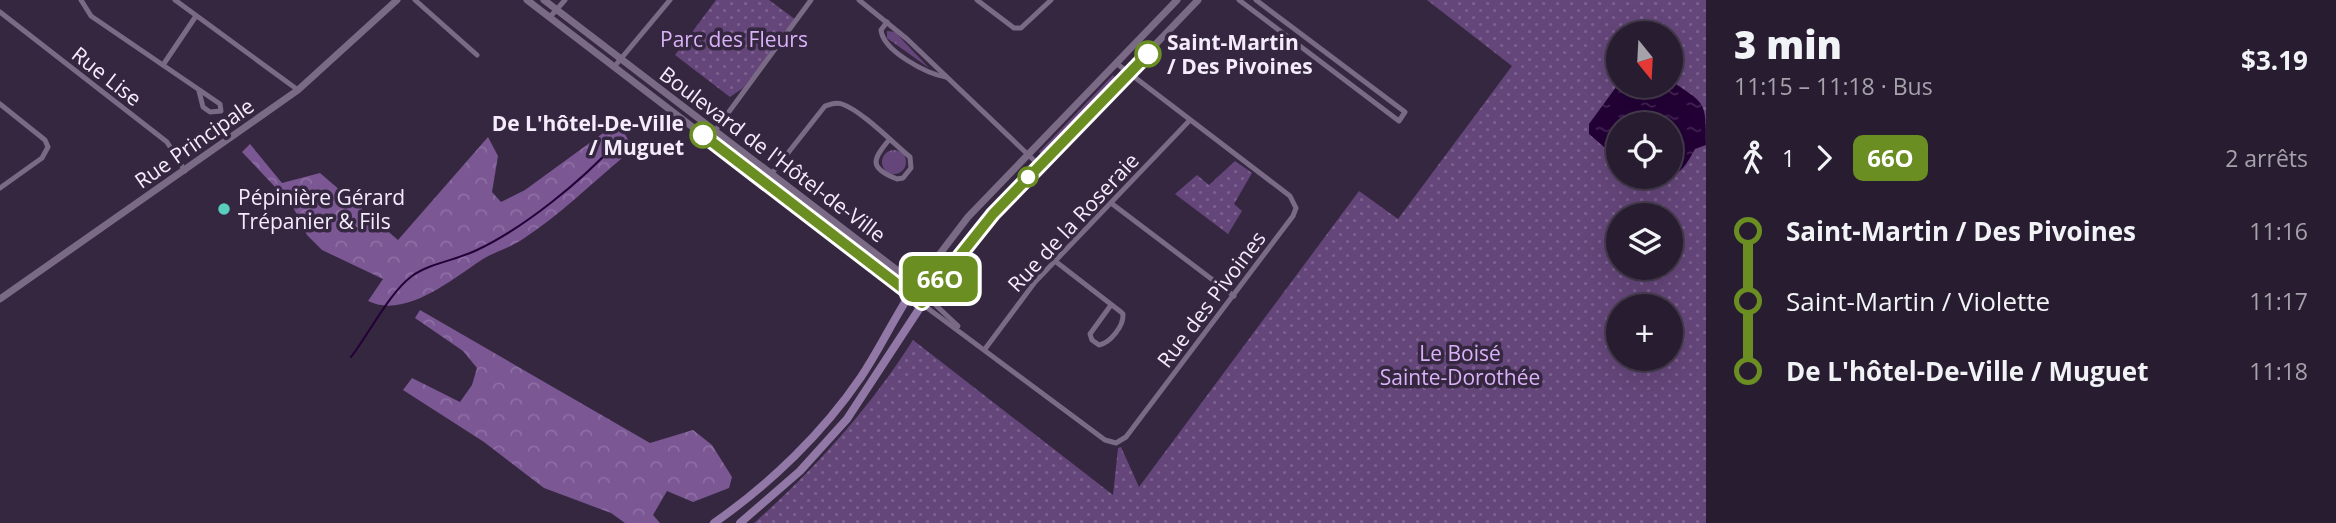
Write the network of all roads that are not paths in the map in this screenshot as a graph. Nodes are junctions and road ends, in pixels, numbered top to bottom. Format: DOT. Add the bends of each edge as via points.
graph roads {
  1 [pos="81,0"];
  2 [pos="174,0"];
  3 [pos="397,0"];
  4 [pos="415,0"];
  5 [pos="527,0"];
  6 [pos="544,0"];
  7 [pos="565,0"];
  8 [pos="670,0"];
  9 [pos="811,0"];
  10 [pos="859,0"];
  11 [pos="977,0"];
  12 [pos="1051,0"];
  13 [pos="1177,0"];
  14 [pos="1198,0"];
  15 [pos="1239,0"];
  16 [pos="1256,0"];
  17 [pos="556,10"];
  18 [pos="0,12"];
  19 [pos="196,16"];
  20 [pos="550,18"];
  21 [pos="887,22"];
  22 [pos="477,55"];
  23 [pos="620,59"];
  24 [pos="1116,63"];
  25 [pos="163,65"];
  26 [pos="614,67"];
  27 [pos="1129,74"];
  28 [pos="947,78"];
  29 [pos="298,90"];
  30 [pos="200,91"];
  31 [pos="0,104"];
  32 [pos="1190,120"];
  33 [pos="715,131"];
  34 [pos="709,139"];
  35 [pos="889,140"];
  36 [pos="1028,154"];
  37 [pos="1040,166"];
  38 [pos="185,172"];
  39 [pos="771,174"];
  40 [pos="765,182"];
  41 [pos="0,188"];
  42 [pos="1111,203"];
  43 [pos="1055,261"];
  44 [pos="913,289"];
  45 [pos="1234,296"];
  46 [pos="0,299"];
  47 [pos="925,300"];
  48 [pos="1111,305"];
  49 [pos="968,336"];
  50 [pos="985,349"];
  51 [pos="714,523"];
  52 [pos="740,523"];
  1 -- 25 [label="street" via="91,16"];
  2 -- 19 [label="street"];
  3 -- 29 [label="street, Rue Principale"];
  4 -- 22 [label="street"];
  5 -- 20 [label="street, Boulevard de l'Hôtel-de-Ville"];
  6 -- 17 [label="street, Boulevard de l'Hôtel-de-Ville"];
  7 -- 17 [label="street"];
  8 -- 23 [label="street"];
  9 -- 33 [label="street"];
  10 -- 21 [label="street"];
  11 -- 12 [label="street" via="1014,28 1021,28"];
  13 -- 24 [label="street"];
  14 -- 27 [label="street"];
  15 -- 16 [label="street" via="1399,121 1405,112"];
  17 -- 20 [label="street"];
  17 -- 23 [label="street, Boulevard de l'Hôtel-de-Ville"];
  18 -- 38 [label="street, Rue Lise" via="167,142"];
  19 -- 25 [label="street"];
  19 -- 29 [label="street"];
  20 -- 26 [label="street, Boulevard de l'Hôtel-de-Ville"];
  21 -- 28 [label="street"];
  21 -- 28 [label="street" via="881,30 883,38 918,69"];
  23 -- 26 [label="street"];
  23 -- 33 [label="street, Boulevard de l'Hôtel-de-Ville"];
  24 -- 27 [label="street, Rue des Pivoines"];
  24 -- 36 [label="street"];
  25 -- 30 [label="street"];
  26 -- 34 [label="street, Boulevard de l'Hôtel-de-Ville"];
  27 -- 32 [label="street, Rue des Pivoines"];
  27 -- 37 [label="street"];
  28 -- 36 [label="street"];
  29 -- 38 [label="street, Rue Principale"];
  30 -- 30 [label="street" via="202,107 220,111 220,104"];
  31 -- 41 [label="street" via="45,139 48,147 43,158"];
  32 -- 42 [label="street, Rue de la Roseraie"];
  32 -- 45 [label="street, Rue des Pivoines" via="1290,196 1295,205 1293,216"];
  33 -- 34 [label="street"];
  33 -- 39 [label="street, Boulevard de l'Hôtel-de-Ville"];
  34 -- 40 [label="street, Boulevard de l'Hôtel-de-Ville"];
  35 -- 35 [label="street" via="875,162 890,177 903,178 911,168 910,157"];
  35 -- 39 [label="street" via="847,106 834,103 825,106"];
  36 -- 37 [label="street"];
  36 -- 44 [label="street" via="968,217"];
  37 -- 47 [label="street" via="971,239"];
  38 -- 46 [label="street, Rue Principale"];
  39 -- 40 [label="street"];
  39 -- 44 [label="street, Boulevard de l'Hôtel-de-Ville"];
  40 -- 44 [label="street, Boulevard de l'Hôtel-de-Ville"];
  42 -- 43 [label="street, Rue de la Roseraie"];
  42 -- 45 [label="street"];
  43 -- 48 [label="street"];
  43 -- 50 [label="street, Rue de la Roseraie"];
  44 -- 47 [label="street, Boulevard de l'Hôtel-de-Ville"];
  44 -- 51 [label="main road" via="861,378 828,418 786,463"];
  45 -- 50 [label="street, Rue des Pivoines" via="1126,437 1116,443 1105,440"];
  47 -- 49 [label="street, Boulevard de l'Hôtel-de-Ville"];
  47 -- 52 [label="main road" via="843,425 800,471"];
  48 -- 48 [label="street" via="1090,334 1100,345 1108,342 1123,322 1123,314"];
  49 -- 50 [label="street, Rue des Pivoines"];
}
